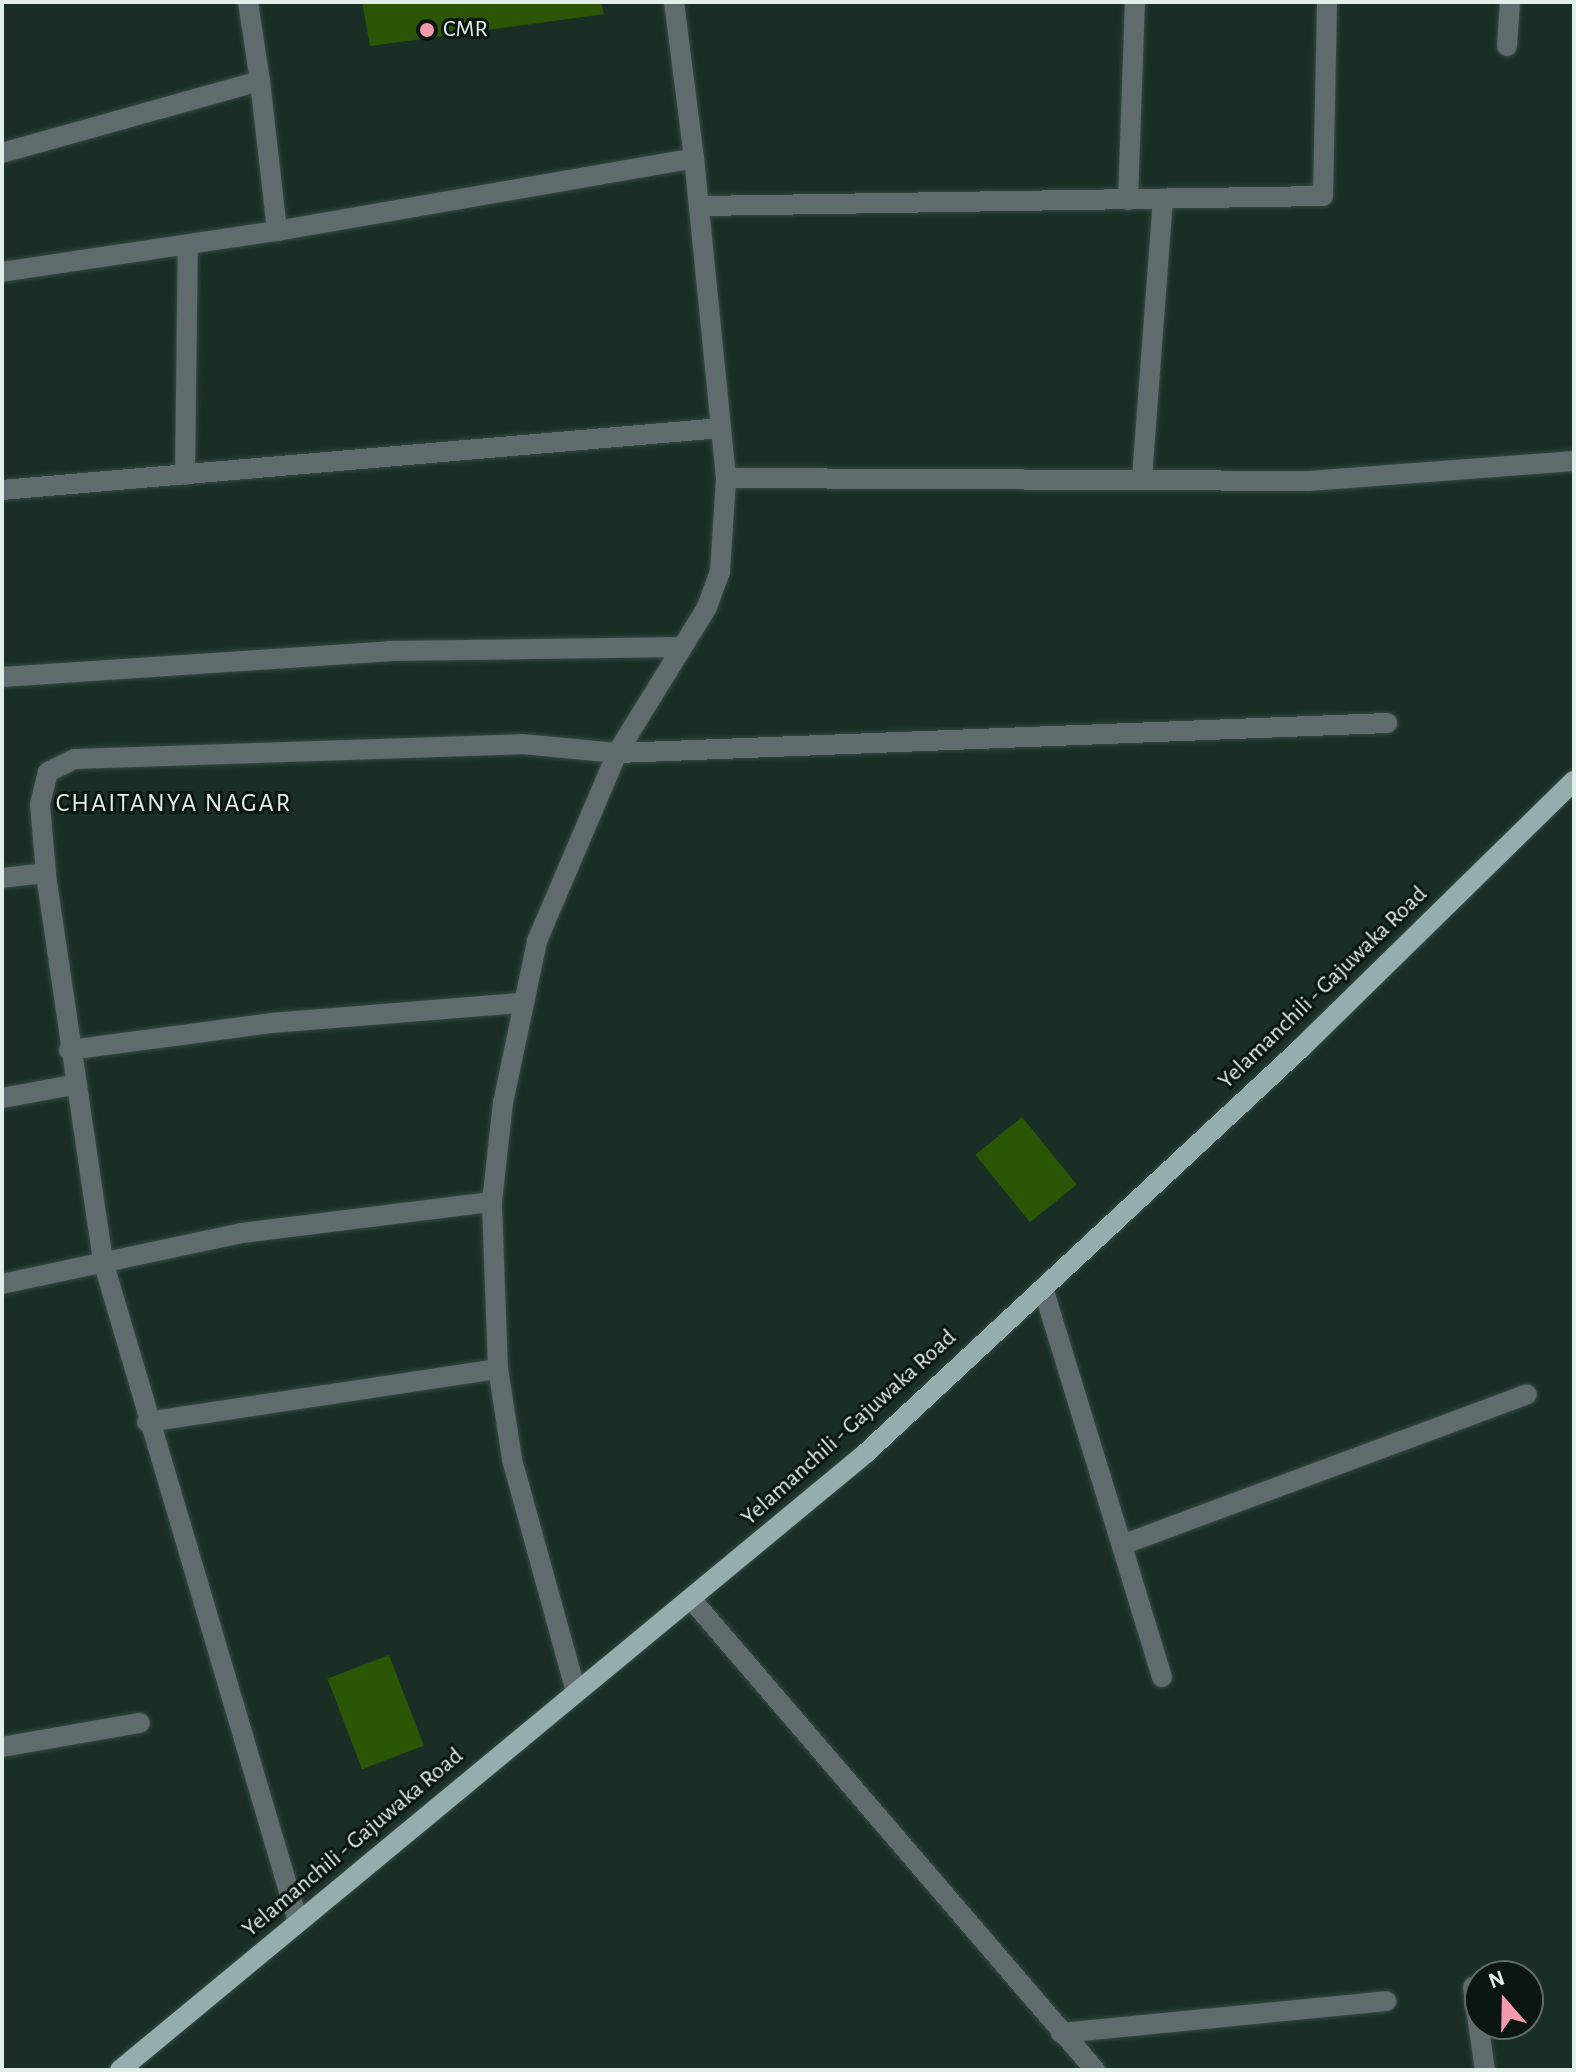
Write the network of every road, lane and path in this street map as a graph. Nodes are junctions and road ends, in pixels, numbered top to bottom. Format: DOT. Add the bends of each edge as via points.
graph roads {
  1 [pos="248,2"];
  2 [pos="674,2"];
  3 [pos="1135,2"];
  4 [pos="1327,2"];
  5 [pos="1510,2"];
  6 [pos="1507,46"];
  7 [pos="260,81"];
  8 [pos="2,153"];
  9 [pos="694,158"];
  10 [pos="1163,199"];
  11 [pos="1128,200"];
  12 [pos="700,206"];
  13 [pos="277,231"];
  14 [pos="188,245"];
  15 [pos="2,272"];
  16 [pos="721,428"];
  17 [pos="1574,461"];
  18 [pos="185,475"];
  19 [pos="726,478"];
  20 [pos="1142,478"];
  21 [pos="2,490"];
  22 [pos="682,647"];
  23 [pos="2,677"];
  24 [pos="1387,723"];
  25 [pos="617,753"];
  26 [pos="1574,781"];
  27 [pos="46,873"];
  28 [pos="2,878"];
  29 [pos="522,1003"];
  30 [pos="69,1050"];
  31 [pos="73,1085"];
  32 [pos="2,1098"];
  33 [pos="492,1202"];
  34 [pos="103,1261"];
  35 [pos="2,1284"];
  36 [pos="1043,1288"];
  37 [pos="498,1369"];
  38 [pos="1527,1394"];
  39 [pos="147,1422"];
  40 [pos="1122,1545"];
  41 [pos="692,1600"];
  42 [pos="1162,1677"];
  43 [pos="576,1692"];
  44 [pos="140,1723"];
  45 [pos="2,1747"];
  46 [pos="298,1922"];
  47 [pos="1386,2001"];
  48 [pos="1061,2033"];
  49 [pos="1481,2040"];
  50 [pos="120,2070"];
  51 [pos="1095,2070"];
  52 [pos="1485,2070"];
  1 -- 7 [label="street"];
  2 -- 9 [label="street"];
  3 -- 11 [label="street"];
  4 -- 10 [label="street" via="1323,196"];
  5 -- 6 [label="street"];
  7 -- 8 [label="street"];
  7 -- 13 [label="street"];
  9 -- 12 [label="street"];
  9 -- 13 [label="street"];
  10 -- 11 [label="street"];
  10 -- 20 [label="street"];
  11 -- 12 [label="street"];
  12 -- 16 [label="street"];
  13 -- 14 [label="street"];
  14 -- 15 [label="street"];
  14 -- 18 [label="street"];
  16 -- 18 [label="street"];
  16 -- 19 [label="street"];
  17 -- 20 [label="street" via="1432,478"];
  18 -- 21 [label="street"];
  19 -- 20 [label="street"];
  19 -- 22 [label="street" via="720,572"];
  22 -- 23 [label="street" via="389,651"];
  22 -- 25 [label="street"];
  24 -- 25 [label="street"];
  25 -- 27 [label="street" via="522,744 75,759 48,772 41,787"];
  25 -- 29 [label="street" via="542,928"];
  26 -- 36 [label="main road, Yelamanchili - Gajuwaka Road"];
  27 -- 28 [label="street"];
  27 -- 30 [label="street"];
  29 -- 30 [label="street" via="272,1023"];
  29 -- 33 [label="street"];
  30 -- 31 [label="street"];
  31 -- 32 [label="street"];
  31 -- 34 [label="street"];
  33 -- 34 [label="street" via="242,1233"];
  33 -- 37 [label="street"];
  34 -- 35 [label="street"];
  34 -- 39 [label="street"];
  36 -- 40 [label="street"];
  36 -- 41 [label="main road, Yelamanchili - Gajuwaka Road" via="866,1453"];
  37 -- 39 [label="street"];
  37 -- 43 [label="street" via="540,1575"];
  38 -- 40 [label="street"];
  39 -- 46 [label="street"];
  40 -- 42 [label="street"];
  41 -- 43 [label="main road, Yelamanchili - Gajuwaka Road"];
  41 -- 48 [label="street"];
  43 -- 46 [label="main road, Yelamanchili - Gajuwaka Road"];
  44 -- 45 [label="street"];
  46 -- 50 [label="main road, Yelamanchili - Gajuwaka Road"];
  47 -- 48 [label="street"];
  48 -- 51 [label="street"];
  49 -- 52 [label="street"];
}
